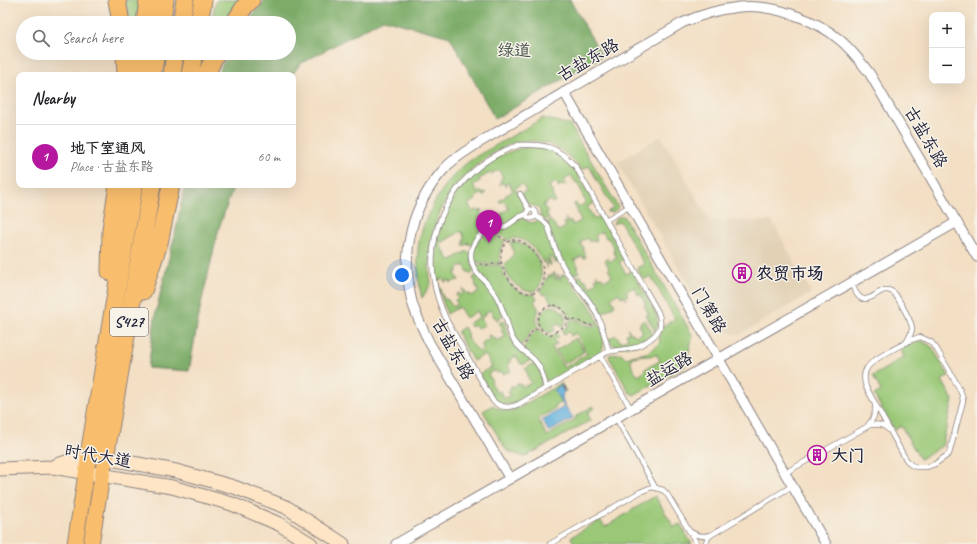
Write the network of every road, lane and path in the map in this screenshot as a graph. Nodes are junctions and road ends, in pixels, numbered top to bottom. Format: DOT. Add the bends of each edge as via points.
graph roads {
  1 [pos="117,0"];
  2 [pos="148,0"];
  3 [pos="165,0"];
  4 [pos="184,0"];
  5 [pos="203,0"];
  6 [pos="251,0"];
  7 [pos="120,16"];
  8 [pos="146,16"];
  9 [pos="162,16"];
  10 [pos="181,16"];
  11 [pos="200,16"];
  12 [pos="239,16"];
  13 [pos="125,60"];
  14 [pos="139,60"];
  15 [pos="155,60"];
  16 [pos="174,60"];
  17 [pos="193,60"];
  18 [pos="213,60"];
  19 [pos="126,72"];
  20 [pos="137,72"];
  21 [pos="153,72"];
  22 [pos="172,72"];
  23 [pos="191,72"];
  24 [pos="207,72"];
  25 [pos="564,92"];
  26 [pos="118,188"];
  27 [pos="133,188"];
  28 [pos="151,188"];
  29 [pos="170,188"];
  30 [pos="520,194"];
  31 [pos="630,206"];
  32 [pos="528,212"];
  33 [pos="606,220"];
  34 [pos="957,222"];
  35 [pos="977,257"];
  36 [pos="472,262"];
  37 [pos="502,263"];
  38 [pos="851,283"];
  39 [pos="567,320"];
  40 [pos="601,323"];
  41 [pos="540,328"];
  42 [pos="108,338"];
  43 [pos="126,340"];
  44 [pos="906,343"];
  45 [pos="521,348"];
  46 [pos="609,352"];
  47 [pos="600,356"];
  48 [pos="718,359"];
  49 [pos="546,388"];
  50 [pos="874,401"];
  51 [pos="631,409"];
  52 [pos="616,418"];
  53 [pos="867,426"];
  54 [pos="890,431"];
  55 [pos="99,463"];
  56 [pos="53,467"];
  57 [pos="0,469"];
  58 [pos="86,472"];
  59 [pos="785,474"];
  60 [pos="510,479"];
  61 [pos="792,486"];
  62 [pos="655,487"];
  63 [pos="688,530"];
  64 [pos="711,535"];
  65 [pos="75,544"];
  66 [pos="91,544"];
  67 [pos="311,544"];
  68 [pos="343,544"];
  69 [pos="396,544"];
  70 [pos="550,544"];
  71 [pos="697,544"];
  72 [pos="705,544"];
  73 [pos="826,544"];
  1 -- 7 [label="highway"];
  2 -- 8 [label="highway"];
  3 -- 9 [label="highway"];
  4 -- 10 [label="highway"];
  5 -- 11 [label="highway"];
  6 -- 12 [label="highway"];
  13 -- 19 [label="highway"];
  14 -- 20 [label="highway"];
  15 -- 21 [label="highway"];
  16 -- 22 [label="highway"];
  17 -- 23 [label="highway"];
  18 -- 24 [label="highway"];
  25 -- 31 [label="street, 门第路"];
  25 -- 34 [label="street, 古盐东路" via="697,16 741,7 758,7 791,14 823,27 856,55 870,74"];
  25 -- 60 [label="street, 古盐东路" via="461,154 446,167 424,196 410,231 407,248 408,284 419,321"];
  26 -- 42 [label="highway" via="111,229"];
  27 -- 42 [label="highway, S427"];
  28 -- 43 [label="highway, S427"];
  29 -- 43 [label="highway" via="159,243"];
  30 -- 32 [label="lane"];
  31 -- 33 [label="lane"];
  31 -- 48 [label="street, 门第路"];
  32 -- 36 [label="lane" via="506,226 481,235 472,249"];
  32 -- 40 [label="lane" via="534,210 536,216 548,226 563,267 591,304"];
  33 -- 46 [label="lane" via="658,312 661,323 656,335 643,344"];
  33 -- 49 [label="lane" via="569,159 544,146 519,145 488,160 468,176 455,191 439,221 432,257 433,280 438,300 447,321 493,401 507,408 513,407"];
  34 -- 35 [label="street, 古盐东路"];
  34 -- 38 [label="street, 盐运路"];
  36 -- 37 [label="path" via="487,265"];
  36 -- 45 [label="lane" via="477,273 496,297 511,336"];
  37 -- 37 [label="path" via="502,250 506,244 512,240 524,242 541,262 544,277 540,288 530,293 519,290 508,278"];
  38 -- 44 [label="lane" via="862,299 885,289 895,294 912,329"];
  38 -- 48 [label="street, 盐运路"];
  39 -- 40 [label="path" via="578,320 592,326"];
  39 -- 41 [label="path" via="566,325 550,335"];
  39 -- 41 [label="path" via="564,311 559,307 548,306 540,314"];
  40 -- 46 [label="lane"];
  41 -- 45 [label="path" via="531,332"];
  42 -- 55 [label="highway, S427"];
  43 -- 55 [label="highway, S427"];
  44 -- 50 [label="lane" via="877,359 866,369 864,381"];
  44 -- 54 [label="lane" via="920,337 931,342 958,386 962,395 962,409 949,454 927,467 911,464"];
  45 -- 49 [label="lane" via="540,366"];
  46 -- 47 [label="lane"];
  47 -- 49 [label="lane"];
  47 -- 51 [label="lane"];
  48 -- 51 [label="street, 盐运路"];
  48 -- 59 [label="street, 门第路"];
  50 -- 53 [label="lane" via="875,415"];
  50 -- 54 [label="lane"];
  51 -- 52 [label="street, 盐运路"];
  52 -- 60 [label="street, 盐运路"];
  52 -- 62 [label="lane"];
  53 -- 54 [label="lane" via="879,424"];
  53 -- 59 [label="lane"];
  55 -- 56 [label="main road, 时代大道"];
  55 -- 58 [label="main road, S427"];
  55 -- 66 [label="main road, S427"];
  55 -- 67 [label="main road, 时代大道" via="232,504 279,524"];
  55 -- 68 [label="main road, 时代大道" via="176,471 234,487 286,507"];
  56 -- 57 [label="main road"];
  56 -- 58 [label="main road, 时代大道"];
  58 -- 65 [label="main road, S427"];
  59 -- 61 [label="street, 门第路"];
  60 -- 69 [label="street, 盐运路"];
  61 -- 64 [label="lane"];
  61 -- 73 [label="street, 门第路"];
  62 -- 63 [label="lane" via="667,494"];
  62 -- 70 [label="lane" via="640,492"];
  63 -- 64 [label="lane" via="697,536"];
  63 -- 71 [label="lane"];
  64 -- 72 [label="lane"];
}
